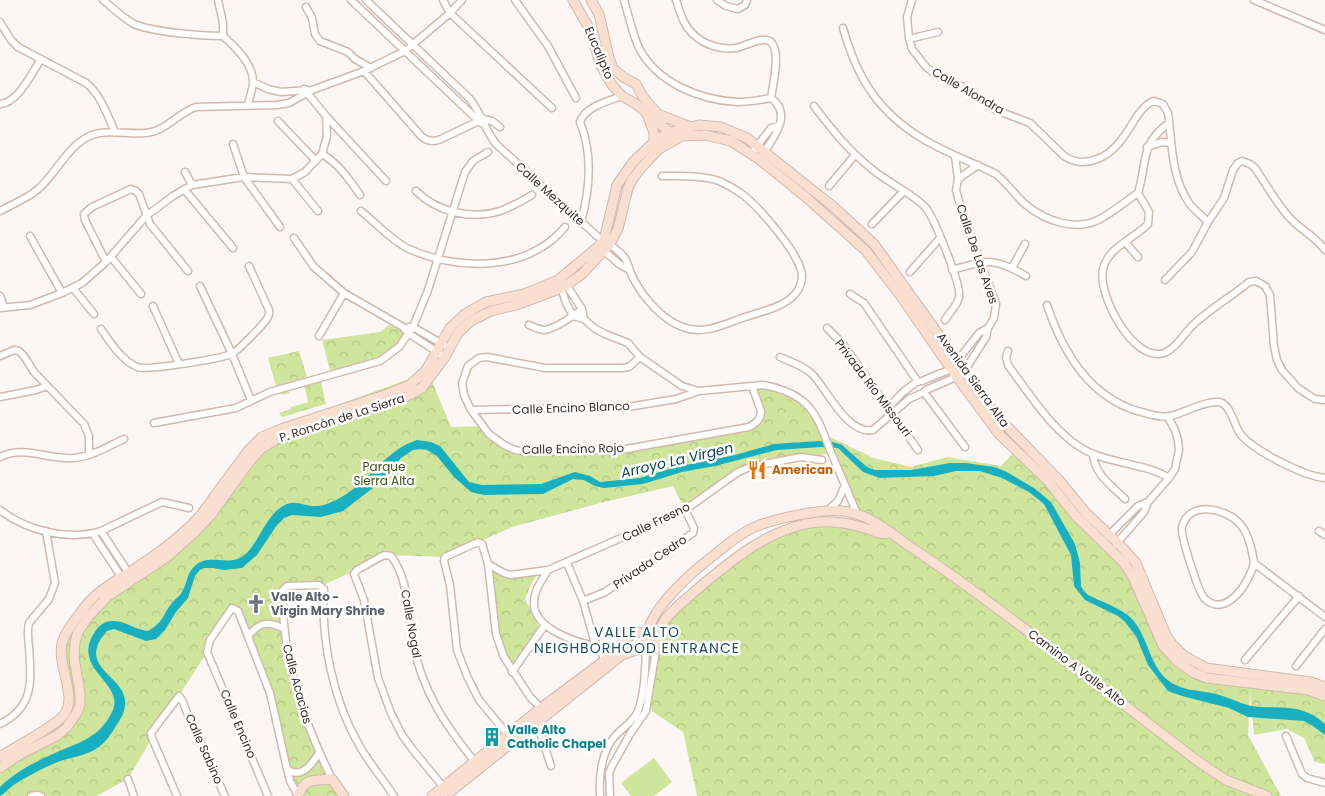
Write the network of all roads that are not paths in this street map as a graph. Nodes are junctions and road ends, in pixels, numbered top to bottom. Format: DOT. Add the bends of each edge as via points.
graph roads {
  1 [pos="103,0"];
  2 [pos="218,0"];
  3 [pos="351,0"];
  4 [pos="366,0"];
  5 [pos="443,0"];
  6 [pos="462,0"];
  7 [pos="515,0"];
  8 [pos="573,0"];
  9 [pos="591,0"];
  10 [pos="624,0"];
  11 [pos="676,0"];
  12 [pos="717,0"];
  13 [pos="747,0"];
  14 [pos="912,0"];
  15 [pos="1254,0"];
  16 [pos="306,7"];
  17 [pos="450,13"];
  18 [pos="0,22"];
  19 [pos="843,28"];
  20 [pos="1325,30"];
  21 [pos="938,32"];
  22 [pos="223,36"];
  23 [pos="909,39"];
  24 [pos="413,45"];
  25 [pos="405,51"];
  26 [pos="41,59"];
  27 [pos="355,59"];
  28 [pos="368,69"];
  29 [pos="356,74"];
  30 [pos="623,77"];
  31 [pos="253,82"];
  32 [pos="612,85"];
  33 [pos="308,91"];
  34 [pos="622,96"];
  35 [pos="576,98"];
  36 [pos="771,98"];
  37 [pos="639,100"];
  38 [pos="0,104"];
  39 [pos="248,105"];
  40 [pos="814,106"];
  41 [pos="552,108"];
  42 [pos="646,112"];
  43 [pos="657,114"];
  44 [pos="326,116"];
  45 [pos="480,120"];
  46 [pos="278,121"];
  47 [pos="1170,123"];
  48 [pos="778,126"];
  49 [pos="500,127"];
  50 [pos="691,127"];
  51 [pos="115,132"];
  52 [pos="676,134"];
  53 [pos="654,142"];
  54 [pos="1172,143"];
  55 [pos="232,144"];
  56 [pos="757,146"];
  57 [pos="1147,147"];
  58 [pos="488,152"];
  59 [pos="322,154"];
  60 [pos="751,154"];
  61 [pos="762,156"];
  62 [pos="855,156"];
  63 [pos="955,156"];
  64 [pos="316,161"];
  65 [pos="978,165"];
  66 [pos="185,172"];
  67 [pos="662,176"];
  68 [pos="244,177"];
  69 [pos="958,179"];
  70 [pos="292,180"];
  71 [pos="386,182"];
  72 [pos="192,185"];
  73 [pos="829,186"];
  74 [pos="184,189"];
  75 [pos="416,191"];
  76 [pos="904,191"];
  77 [pos="1138,193"];
  78 [pos="360,195"];
  79 [pos="532,196"];
  80 [pos="0,211"];
  81 [pos="318,211"];
  82 [pos="361,211"];
  83 [pos="452,212"];
  84 [pos="146,216"];
  85 [pos="581,222"];
  86 [pos="1208,222"];
  87 [pos="872,224"];
  88 [pos="280,227"];
  89 [pos="565,227"];
  90 [pos="30,236"];
  91 [pos="294,238"];
  92 [pos="940,238"];
  93 [pos="1125,242"];
  94 [pos="603,244"];
  95 [pos="874,244"];
  96 [pos="1025,244"];
  97 [pos="234,248"];
  98 [pos="1325,250"];
  99 [pos="866,251"];
  100 [pos="1138,257"];
  101 [pos="438,259"];
  102 [pos="109,260"];
  103 [pos="981,262"];
  104 [pos="249,266"];
  105 [pos="1012,268"];
  106 [pos="952,270"];
  107 [pos="188,272"];
  108 [pos="910,272"];
  109 [pos="1026,276"];
  110 [pos="1165,280"];
  111 [pos="562,283"];
  112 [pos="200,286"];
  113 [pos="74,288"];
  114 [pos="344,292"];
  115 [pos="62,293"];
  116 [pos="141,294"];
  117 [pos="850,294"];
  118 [pos="0,296"];
  119 [pos="1047,305"];
  120 [pos="153,306"];
  121 [pos="2,307"];
  122 [pos="582,310"];
  123 [pos="94,314"];
  124 [pos="574,316"];
  125 [pos="584,319"];
  126 [pos="945,320"];
  127 [pos="529,325"];
  128 [pos="403,327"];
  129 [pos="413,327"];
  130 [pos="827,328"];
  131 [pos="988,328"];
  132 [pos="101,329"];
  133 [pos="408,333"];
  134 [pos="319,336"];
  135 [pos="971,342"];
  136 [pos="978,348"];
  137 [pos="443,350"];
  138 [pos="1008,351"];
  139 [pos="232,354"];
  140 [pos="0,356"];
  141 [pos="640,357"];
  142 [pos="780,357"];
  143 [pos="958,361"];
  144 [pos="179,364"];
  145 [pos="951,369"];
  146 [pos="965,370"];
  147 [pos="956,377"];
  148 [pos="918,382"];
  149 [pos="47,386"];
  150 [pos="682,386"];
  151 [pos="752,386"];
  152 [pos="699,391"];
  153 [pos="923,392"];
  154 [pos="0,397"];
  155 [pos="250,400"];
  156 [pos="676,400"];
  157 [pos="1325,400"];
  158 [pos="889,407"];
  159 [pos="471,410"];
  160 [pos="894,414"];
  161 [pos="1168,416"];
  162 [pos="886,418"];
  163 [pos="154,423"];
  164 [pos="124,439"];
  165 [pos="965,446"];
  166 [pos="918,450"];
  167 [pos="1093,454"];
  168 [pos="89,455"];
  169 [pos="0,457"];
  170 [pos="822,460"];
  171 [pos="1034,462"];
  172 [pos="1169,478"];
  173 [pos="1325,478"];
  174 [pos="845,485"];
  175 [pos="1125,499"];
  176 [pos="1148,502"];
  177 [pos="189,508"];
  178 [pos="0,510"];
  179 [pos="685,510"];
  180 [pos="828,510"];
  181 [pos="857,514"];
  182 [pos="1128,516"];
  183 [pos="1134,522"];
  184 [pos="46,531"];
  185 [pos="101,531"];
  186 [pos="1319,531"];
  187 [pos="93,534"];
  188 [pos="890,534"];
  189 [pos="1325,536"];
  190 [pos="1106,538"];
  191 [pos="1118,543"];
  192 [pos="1111,550"];
  193 [pos="567,563"];
  194 [pos="1254,563"];
  195 [pos="488,564"];
  196 [pos="548,570"];
  197 [pos="127,578"];
  198 [pos="1298,596"];
  199 [pos="584,601"];
  200 [pos="1325,617"];
  201 [pos="545,625"];
  202 [pos="283,628"];
  203 [pos="1325,629"];
  204 [pos="648,633"];
  205 [pos="248,636"];
  206 [pos="657,638"];
  207 [pos="596,646"];
  208 [pos="618,647"];
  209 [pos="651,650"];
  210 [pos="1244,660"];
  211 [pos="604,661"];
  212 [pos="1296,666"];
  213 [pos="512,672"];
  214 [pos="1325,687"];
  215 [pos="1325,696"];
  216 [pos="544,712"];
  217 [pos="537,723"];
  218 [pos="0,724"];
  219 [pos="508,736"];
  220 [pos="1286,736"];
  221 [pos="319,753"];
  222 [pos="0,757"];
  223 [pos="475,762"];
  224 [pos="551,766"];
  225 [pos="0,768"];
  226 [pos="287,769"];
  227 [pos="128,779"];
  228 [pos="332,779"];
  229 [pos="1325,783"];
  230 [pos="446,792"];
  231 [pos="31,796"];
  232 [pos="41,796"];
  233 [pos="134,796"];
  234 [pos="177,796"];
  235 [pos="225,796"];
  236 [pos="268,796"];
  237 [pos="298,796"];
  238 [pos="344,796"];
  239 [pos="394,796"];
  240 [pos="432,796"];
  241 [pos="600,796"];
  242 [pos="610,796"];
  243 [pos="1267,796"];
  1 -- 22 [label="street" via="134,24 201,36"];
  2 -- 22 [label="street"];
  3 -- 25 [label="street"];
  4 -- 24 [label="street, Calle Mezquite"];
  5 -- 17 [label="street"];
  6 -- 17 [label="street"];
  7 -- 35 [label="street" via="548,46"];
  8 -- 32 [label="street, Eucalipto" via="590,30 601,66"];
  9 -- 30 [label="street, Eucalipto" via="599,14 609,58"];
  10 -- 36 [label="street" via="639,48 650,63 673,83 694,94 719,100 738,102"];
  11 -- 36 [label="street" via="686,26 701,41 737,48 769,40 775,54"];
  12 -- 13 [label="street" via="738,9 745,6"];
  14 -- 23 [label="street, Calle Alondra" via="907,17"];
  15 -- 20 [label="street"];
  16 -- 27 [label="street" via="317,38 328,46 348,52"];
  17 -- 24 [label="street"];
  17 -- 41 [label="street"];
  18 -- 26 [label="street" via="14,44"];
  19 -- 63 [label="street" via="850,55 868,89 882,106 924,140"];
  21 -- 23 [label="street"];
  22 -- 31 [label="street" via="246,62"];
  23 -- 47 [label="street, Calle Alondra" via="918,58 935,74 963,87 996,110 1030,123 1064,156 1076,162 1092,161 1110,153 1150,103 1163,104"];
  24 -- 25 [label="street"];
  24 -- 45 [label="street, Calle Mezquite" via="466,95 474,104"];
  25 -- 28 [label="street"];
  25 -- 45 [label="street"];
  26 -- 38 [label="street" via="14,99"];
  26 -- 51 [label="street" via="92,88"];
  27 -- 28 [label="street"];
  27 -- 29 [label="street"];
  28 -- 29 [label="street"];
  28 -- 45 [label="street" via="427,140 436,141"];
  29 -- 33 [label="street"];
  30 -- 32 [label="street"];
  30 -- 37 [label="street, Eucalipto" via="636,84"];
  31 -- 33 [label="street" via="281,92"];
  31 -- 39 [label="street"];
  32 -- 34 [label="street, Eucalipto"];
  33 -- 39 [label="street" via="289,103"];
  33 -- 44 [label="street"];
  34 -- 37 [label="street, Eucalipto"];
  34 -- 85 [label="street" via="594,108 580,122 590,156"];
  36 -- 48 [label="street" via="781,109"];
  37 -- 42 [label="street, Eucalipto"];
  37 -- 43 [label="street, Eucalipto"];
  39 -- 51 [label="street" via="196,107 157,131"];
  40 -- 62 [label="street"];
  42 -- 52 [label="street, Eucalipto"];
  42 -- 53 [label="street"];
  43 -- 50 [label="street"];
  43 -- 52 [label="street, Eucalipto"];
  44 -- 59 [label="street" via="327,136"];
  44 -- 71 [label="street"];
  45 -- 49 [label="street" via="488,119"];
  45 -- 85 [label="street, Calle Mezquite" via="504,151"];
  46 -- 64 [label="street"];
  47 -- 54 [label="street, Calle Alondra"];
  47 -- 57 [label="street" via="1158,131"];
  48 -- 56 [label="street" via="771,128"];
  48 -- 61 [label="street" via="778,132"];
  50 -- 52 [label="street, Avenida Sierra Alta"];
  50 -- 56 [label="street, Avenida Sierra Alta" via="721,127"];
  51 -- 80 [label="street" via="85,138 38,189"];
  52 -- 53 [label="street"];
  52 -- 60 [label="street, Avenida Sierra Alta" via="720,138"];
  52 -- 94 [label="street, P. Roncón de La Sierra" via="640,168 632,180 618,229"];
  53 -- 94 [label="street" via="633,162 617,185"];
  54 -- 57 [label="street" via="1162,142"];
  54 -- 86 [label="street, Calle Alondra" via="1176,172 1184,195"];
  55 -- 68 [label="street"];
  56 -- 60 [label="street"];
  56 -- 61 [label="street, Avenida Sierra Alta"];
  57 -- 77 [label="street"];
  58 -- 83 [label="street" via="467,167"];
  59 -- 64 [label="street"];
  59 -- 78 [label="street" via="339,167"];
  60 -- 61 [label="street, Avenida Sierra Alta"];
  61 -- 95 [label="street, Avenida Sierra Alta" via="834,207"];
  61 -- 99 [label="street, Avenida Sierra Alta"];
  62 -- 73 [label="street"];
  62 -- 76 [label="street"];
  63 -- 65 [label="street"];
  63 -- 69 [label="street, Calle De Las Aves"];
  64 -- 70 [label="street"];
  65 -- 69 [label="street"];
  65 -- 77 [label="street" via="1000,178 1038,213 1069,224 1101,219"];
  66 -- 72 [label="street"];
  67 -- 94 [label="street, Calle Mezquite" via="718,181 740,192 773,227 796,259 802,276 793,297 780,305 714,328 684,328 653,305 628,269 618,264"];
  68 -- 70 [label="street"];
  68 -- 72 [label="street"];
  68 -- 88 [label="street"];
  69 -- 103 [label="street, Calle De Las Aves" via="956,190 961,209"];
  70 -- 81 [label="street"];
  72 -- 74 [label="street"];
  74 -- 84 [label="street"];
  74 -- 97 [label="street"];
  75 -- 83 [label="street" via="431,204"];
  76 -- 87 [label="street"];
  76 -- 92 [label="street" via="925,208"];
  77 -- 93 [label="street" via="1150,219 1144,228"];
  79 -- 83 [label="street" via="500,211"];
  82 -- 101 [label="street" via="408,248"];
  83 -- 101 [label="street"];
  84 -- 102 [label="street"];
  84 -- 102 [label="street" via="139,194 131,189 84,214"];
  84 -- 107 [label="street"];
  85 -- 94 [label="street, Calle Mezquite"];
  86 -- 98 [label="street" via="1224,198 1235,166 1242,161 1255,168 1288,216"];
  86 -- 110 [label="street" via="1192,252"];
  89 -- 101 [label="street" via="541,248 495,263"];
  90 -- 115 [label="street"];
  91 -- 114 [label="street" via="314,267"];
  92 -- 106 [label="street"];
  92 -- 108 [label="street"];
  93 -- 100 [label="street"];
  93 -- 157 [label="street" via="1110,255 1102,277 1110,307 1133,342 1153,353 1170,350 1201,319 1249,282 1256,281 1265,286 1270,295 1274,346 1282,370 1298,388 1315,399"];
  94 -- 111 [label="street, P. Roncón de La Sierra"];
  95 -- 99 [label="street"];
  95 -- 143 [label="street, Avenida Sierra Alta"];
  96 -- 105 [label="street"];
  99 -- 145 [label="street, Avenida Sierra Alta"];
  101 -- 129 [label="street"];
  102 -- 113 [label="street"];
  102 -- 116 [label="street"];
  103 -- 105 [label="street" via="1002,263"];
  103 -- 106 [label="street"];
  103 -- 131 [label="street, Calle De Las Aves" via="996,304 994,318"];
  104 -- 139 [label="street" via="269,316"];
  105 -- 109 [label="street"];
  106 -- 126 [label="street" via="960,297"];
  111 -- 122 [label="street"];
  111 -- 124 [label="street" via="566,303"];
  111 -- 137 [label="street, P. Roncón de La Sierra" via="486,302 473,309 450,328"];
  112 -- 139 [label="street"];
  113 -- 115 [label="street"];
  113 -- 123 [label="street"];
  114 -- 128 [label="street"];
  114 -- 134 [label="street"];
  115 -- 121 [label="street" via="30,305"];
  117 -- 148 [label="street" via="864,303"];
  118 -- 121 [label="street"];
  119 -- 161 [label="street" via="1068,355 1104,395 1137,412"];
  120 -- 144 [label="street"];
  122 -- 124 [label="street"];
  122 -- 125 [label="street"];
  124 -- 125 [label="street"];
  124 -- 127 [label="street" via="545,330"];
  125 -- 141 [label="street" via="594,328 628,343"];
  128 -- 129 [label="street"];
  128 -- 133 [label="street"];
  129 -- 133 [label="street"];
  129 -- 137 [label="street"];
  130 -- 158 [label="street, Privada Río Missouri" via="843,344"];
  131 -- 135 [label="street"];
  131 -- 136 [label="street, Calle De Las Aves"];
  132 -- 144 [label="street" via="116,351 138,368"];
  133 -- 137 [label="street"];
  133 -- 155 [label="street" via="394,353 380,361 291,385"];
  135 -- 136 [label="street"];
  135 -- 143 [label="street"];
  136 -- 146 [label="street, Calle De Las Aves"];
  137 -- 197 [label="street, P. Roncón de La Sierra" via="404,388 265,435 252,446 211,515 190,538 167,557"];
  138 -- 167 [label="street" via="1008,365 1044,414 1066,436"];
  139 -- 144 [label="street"];
  139 -- 155 [label="street"];
  140 -- 149 [label="street" via="17,350"];
  141 -- 150 [label="street"];
  141 -- 159 [label="street, Calle Encino Rojo" via="629,367 622,368 545,368 498,358 479,358 468,366 462,383"];
  142 -- 162 [label="street" via="810,372 843,415 856,426 873,430"];
  143 -- 145 [label="street"];
  143 -- 146 [label="street, Avenida Sierra Alta"];
  145 -- 147 [label="street, Avenida Sierra Alta"];
  145 -- 148 [label="street"];
  146 -- 147 [label="street"];
  146 -- 171 [label="street, Avenida Sierra Alta" via="996,416"];
  147 -- 153 [label="street"];
  147 -- 171 [label="street, Avenida Sierra Alta" via="999,434 1015,451"];
  148 -- 153 [label="street" via="926,386"];
  148 -- 153 [label="street" via="915,391"];
  148 -- 158 [label="street"];
  149 -- 154 [label="street"];
  149 -- 168 [label="street" via="84,424 89,436"];
  150 -- 152 [label="street"];
  150 -- 156 [label="street"];
  151 -- 152 [label="street"];
  151 -- 159 [label="street, Calle Encino Rojo" via="762,411 757,423 626,449 515,450 489,434"];
  151 -- 174 [label="street" via="771,386 804,402 817,420"];
  152 -- 156 [label="street, Calle Encino Blanco"];
  153 -- 160 [label="street" via="909,399"];
  153 -- 165 [label="street"];
  155 -- 163 [label="street" via="226,411"];
  156 -- 159 [label="street, Calle Encino Blanco" via="623,408"];
  158 -- 160 [label="street, Privada Río Missouri"];
  158 -- 162 [label="street"];
  160 -- 162 [label="street"];
  160 -- 166 [label="street, Privada Río Missouri"];
  161 -- 172 [label="street" via="1179,450 1175,469"];
  161 -- 173 [label="street" via="1210,402 1221,402 1248,443 1299,472"];
  164 -- 168 [label="street"];
  167 -- 172 [label="street" via="1154,470"];
  167 -- 175 [label="street" via="1100,474"];
  168 -- 169 [label="street" via="65,458 28,452"];
  170 -- 179 [label="street, Calle Fresno" via="801,457 750,467"];
  171 -- 190 [label="street, Avenida Sierra Alta" via="1059,480"];
  172 -- 176 [label="street"];
  174 -- 180 [label="street" via="838,501"];
  174 -- 181 [label="street"];
  176 -- 182 [label="street"];
  176 -- 183 [label="street"];
  177 -- 185 [label="street" via="162,502"];
  178 -- 184 [label="street" via="16,521"];
  179 -- 193 [label="street, Calle Fresno"];
  179 -- 199 [label="street, Privada Cedro" via="694,528 693,534 605,592"];
  180 -- 181 [label="street, Camino A Valle Alto"];
  180 -- 204 [label="street, Camino A Valle Alto" via="766,523 741,534 665,600"];
  181 -- 188 [label="street, Camino A Valle Alto" via="883,526"];
  182 -- 183 [label="street"];
  182 -- 190 [label="street"];
  183 -- 191 [label="street"];
  184 -- 187 [label="street"];
  184 -- 218 [label="street" via="55,583 49,599 34,615 28,628 30,690 18,711"];
  185 -- 187 [label="street"];
  185 -- 197 [label="street"];
  186 -- 189 [label="street"];
  187 -- 197 [label="street"];
  188 -- 206 [label="street" via="836,522 808,524 787,530 719,571 671,613"];
  188 -- 243 [label="street, Camino A Valle Alto" via="939,566 1199,762 1226,780"];
  190 -- 191 [label="street, Avenida Sierra Alta"];
  190 -- 192 [label="street, Avenida Sierra Alta"];
  191 -- 192 [label="street"];
  191 -- 214 [label="street, Avenida Sierra Alta" via="1136,563 1168,638 1193,662 1206,668 1312,682"];
  192 -- 215 [label="street, Avenida Sierra Alta" via="1133,577 1163,646 1185,667 1207,678 1308,690"];
  193 -- 196 [label="street, Calle Fresno"];
  193 -- 199 [label="street"];
  194 -- 194 [label="street" via="1249,578 1236,595 1222,604 1210,602 1202,596 1188,558 1182,539 1183,524 1196,511 1223,512 1239,522 1245,531"];
  194 -- 198 [label="street"];
  195 -- 196 [label="street, Calle Fresno" via="510,575"];
  195 -- 213 [label="street" via="496,634"];
  195 -- 219 [label="street" via="482,544 478,542 445,557 444,565 450,585 457,650 479,700"];
  196 -- 201 [label="street" via="534,599"];
  197 -- 222 [label="street, P. Roncón de La Sierra" via="92,598 64,638 62,660 69,698 65,713"];
  197 -- 225 [label="street, P. Roncón de La Sierra" via="98,605 76,637 74,658 80,699 70,723 58,735"];
  198 -- 200 [label="street"];
  198 -- 210 [label="street"];
  199 -- 207 [label="street"];
  201 -- 207 [label="street" via="574,640"];
  201 -- 213 [label="street"];
  202 -- 205 [label="street" via="267,623"];
  202 -- 221 [label="street, Calle Acacias" via="298,697"];
  202 -- 239 [label="street, Calle Acacias" via="283,588 319,585 324,589 326,635 334,685 359,746"];
  203 -- 212 [label="street"];
  204 -- 206 [label="street"];
  204 -- 208 [label="street" via="634,633"];
  204 -- 209 [label="street, Camino A Valle Alto"];
  205 -- 226 [label="street" via="270,693"];
  205 -- 236 [label="street, Calle Encino" via="238,611 230,609 210,640 207,652"];
  206 -- 209 [label="street"];
  207 -- 208 [label="street"];
  207 -- 211 [label="street"];
  208 -- 211 [label="street"];
  209 -- 216 [label="street" via="622,655"];
  209 -- 241 [label="street" via="639,709 604,754"];
  209 -- 242 [label="street" via="646,711 609,773"];
  211 -- 216 [label="street"];
  213 -- 216 [label="street"];
  216 -- 217 [label="street"];
  216 -- 219 [label="street"];
  217 -- 224 [label="street"];
  217 -- 230 [label="street"];
  219 -- 223 [label="street"];
  220 -- 229 [label="street" via="1302,774"];
  221 -- 226 [label="street" via="308,769 291,772"];
  221 -- 228 [label="street, Calle Acacias"];
  223 -- 230 [label="street"];
  223 -- 230 [label="street, Calle Nogal" via="434,705 413,644 407,594 395,562 391,556 384,555 354,574 364,600 378,678 402,735"];
  226 -- 237 [label="street"];
  227 -- 233 [label="street"];
  228 -- 237 [label="street" via="308,782 302,786"];
  228 -- 238 [label="street, Calle Acacias"];
  230 -- 240 [label="street"];
  231 -- 232 [label="street"];
  234 -- 235 [label="street, Calle Sabino" via="151,733 178,697 181,697"];
}
